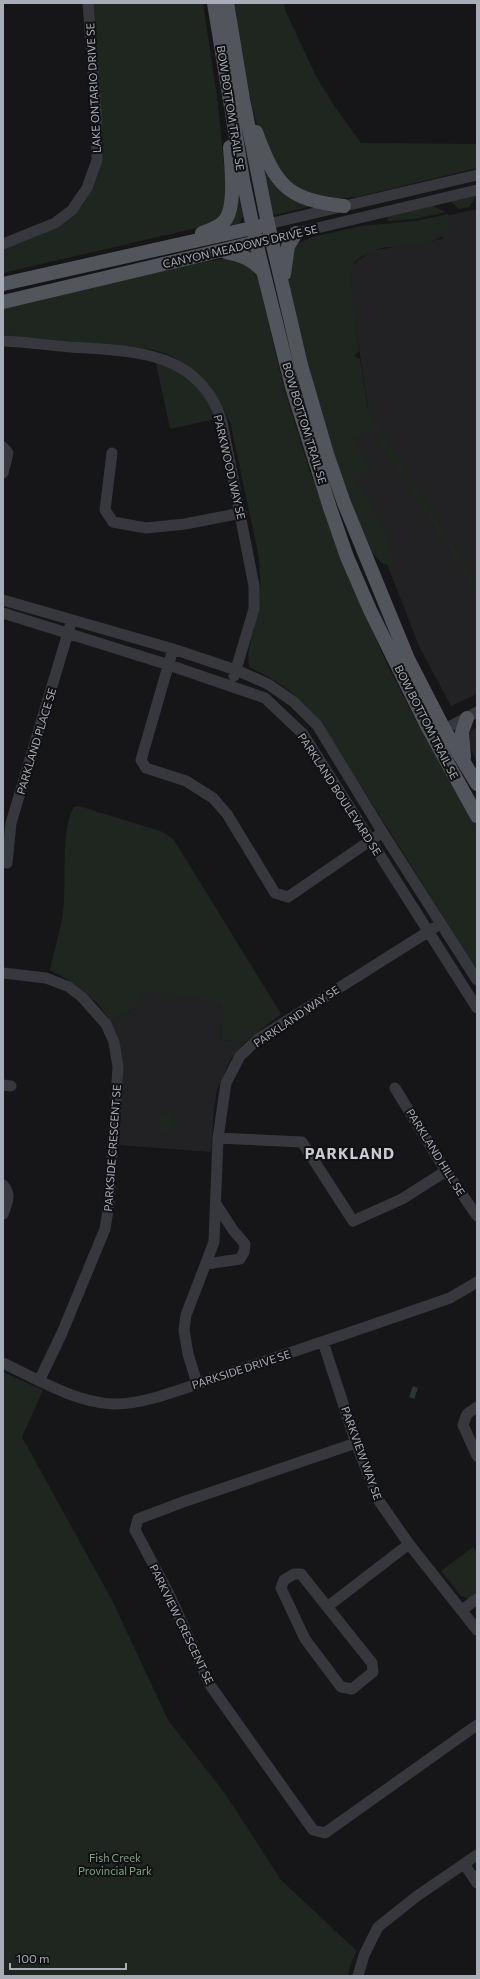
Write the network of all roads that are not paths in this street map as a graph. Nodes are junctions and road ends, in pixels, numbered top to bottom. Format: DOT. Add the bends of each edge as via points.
graph roads {
  1 [pos="88,3"];
  2 [pos="214,3"];
  3 [pos="227,3"];
  4 [pos="228,91"];
  5 [pos="243,99"];
  6 [pos="477,175"];
  7 [pos="477,190"];
  8 [pos="344,206"];
  9 [pos="268,224"];
  10 [pos="253,228"];
  11 [pos="296,233"];
  12 [pos="271,239"];
  13 [pos="256,242"];
  14 [pos="3,244"];
  15 [pos="168,246"];
  16 [pos="221,251"];
  17 [pos="263,271"];
  18 [pos="3,284"];
  19 [pos="282,284"];
  20 [pos="3,302"];
  21 [pos="3,341"];
  22 [pos="3,448"];
  23 [pos="112,453"];
  24 [pos="3,473"];
  25 [pos="241,513"];
  26 [pos="3,600"];
  27 [pos="3,614"];
  28 [pos="71,620"];
  29 [pos="68,634"];
  30 [pos="173,649"];
  31 [pos="169,665"];
  32 [pos="236,670"];
  33 [pos="231,685"];
  34 [pos="472,715"];
  35 [pos="438,733"];
  36 [pos="466,763"];
  37 [pos="477,784"];
  38 [pos="477,816"];
  39 [pos="383,833"];
  40 [pos="371,840"];
  41 [pos="7,863"];
  42 [pos="442,924"];
  43 [pos="428,931"];
  44 [pos="3,974"];
  45 [pos="477,980"];
  46 [pos="477,1008"];
  47 [pos="395,1088"];
  48 [pos="218,1138"];
  49 [pos="446,1171"];
  50 [pos="3,1185"];
  51 [pos="216,1204"];
  52 [pos="3,1214"];
  53 [pos="477,1216"];
  54 [pos="207,1264"];
  55 [pos="477,1282"];
  56 [pos="323,1342"];
  57 [pos="3,1363"];
  58 [pos="39,1381"];
  59 [pos="197,1383"];
  60 [pos="477,1407"];
  61 [pos="356,1443"];
  62 [pos="477,1456"];
  63 [pos="409,1544"];
  64 [pos="477,1599"];
  65 [pos="328,1607"];
  66 [pos="462,1610"];
  67 [pos="477,1630"];
  68 [pos="477,1725"];
  69 [pos="477,1855"];
  70 [pos="464,1864"];
  71 [pos="477,1883"];
  72 [pos="358,1976"];
  1 -- 14 [label="street, LAKE ONTARIO DRIVE SE" via="96,111 96,160 88,188 72,210 56,223"];
  2 -- 4 [label="main road, BOW BOTTOM TRAIL SE"];
  3 -- 5 [label="main road, BOW BOTTOM TRAIL SE"];
  4 -- 10 [label="main road, BOW BOTTOM TRAIL SE"];
  4 -- 15 [label="main road" via="232,188 226,220 216,227"];
  5 -- 8 [label="main road" via="275,176 284,186 318,203"];
  5 -- 9 [label="main road, BOW BOTTOM TRAIL SE"];
  6 -- 8 [label="street, CANYON MEADOWS DRIVE SE"];
  7 -- 11 [label="street, CANYON MEADOWS DRIVE SE"];
  8 -- 9 [label="street, CANYON MEADOWS DRIVE SE"];
  9 -- 10 [label="main road, CANYON MEADOWS DRIVE SE"];
  9 -- 12 [label="main road, BOW BOTTOM TRAIL SE"];
  10 -- 13 [label="main road, BOW BOTTOM TRAIL SE"];
  10 -- 15 [label="main road, CANYON MEADOWS DRIVE SE"];
  11 -- 12 [label="street, CANYON MEADOWS DRIVE SE"];
  11 -- 19 [label="main road" via="288,246"];
  12 -- 13 [label="main road, CANYON MEADOWS DRIVE SE"];
  12 -- 19 [label="main road, BOW BOTTOM TRAIL SE"];
  13 -- 16 [label="main road, CANYON MEADOWS DRIVE SE"];
  13 -- 17 [label="main road, BOW BOTTOM TRAIL SE"];
  15 -- 18 [label="main road, CANYON MEADOWS DRIVE SE"];
  16 -- 17 [label="main road" via="244,256"];
  16 -- 20 [label="main road, CANYON MEADOWS DRIVE SE"];
  17 -- 35 [label="main road, BOW BOTTOM TRAIL SE" via="292,387 347,557 370,610"];
  19 -- 35 [label="main road, BOW BOTTOM TRAIL SE" via="313,408 344,503"];
  21 -- 25 [label="street, PARKWOOD WAY SE" via="143,353 170,361 190,373 202,386 220,414"];
  22 -- 24 [label="street" via="8,453"];
  23 -- 25 [label="street" via="105,510 114,522 146,528 185,524"];
  25 -- 32 [label="street, PARKWOOD WAY SE" via="254,586 254,609"];
  26 -- 28 [label="street, PARKLAND BOULEVARD SE"];
  27 -- 29 [label="street, PARKLAND BOULEVARD SE"];
  28 -- 29 [label="street, PARKLAND PLACE SE"];
  28 -- 30 [label="street, PARKLAND BOULEVARD SE"];
  29 -- 31 [label="street, PARKLAND BOULEVARD SE"];
  29 -- 41 [label="street, PARKLAND PLACE SE" via="11,823"];
  30 -- 31 [label="street"];
  30 -- 32 [label="street, PARKLAND BOULEVARD SE"];
  31 -- 33 [label="street, PARKLAND BOULEVARD SE"];
  31 -- 40 [label="street" via="141,760 146,768 186,781 213,798 227,814 275,893 288,897"];
  32 -- 33 [label="street, PARKWOOD WAY SE"];
  32 -- 39 [label="street, PARKLAND BOULEVARD SE" via="268,684 294,702 317,725"];
  33 -- 40 [label="street, PARKLAND BOULEVARD SE" via="265,698 303,734"];
  34 -- 35 [label="street"];
  34 -- 36 [label="main road" via="462,732"];
  35 -- 36 [label="main road, BOW BOTTOM TRAIL SE"];
  35 -- 38 [label="main road, BOW BOTTOM TRAIL SE"];
  36 -- 37 [label="main road, BOW BOTTOM TRAIL SE"];
  39 -- 40 [label="street"];
  39 -- 42 [label="street, PARKLAND BOULEVARD SE"];
  40 -- 43 [label="street, PARKLAND BOULEVARD SE"];
  42 -- 43 [label="street, PARKLAND WAY SE"];
  42 -- 45 [label="street, PARKLAND BOULEVARD SE"];
  43 -- 46 [label="street, PARKLAND BOULEVARD SE"];
  43 -- 48 [label="street, PARKLAND WAY SE" via="270,1030 248,1048 240,1056 226,1083"];
  44 -- 58 [label="street, PARKSIDE CRESCENT SE" via="46,978 82,996 106,1024 114,1042 118,1067 105,1229"];
  47 -- 49 [label="street, PARKLAND HILL SE"];
  48 -- 49 [label="street" via="302,1142 353,1222 402,1199"];
  48 -- 51 [label="street, PARKLAND WAY SE"];
  49 -- 53 [label="street, PARKLAND HILL SE"];
  50 -- 52 [label="street" via="8,1191 9,1198"];
  51 -- 54 [label="street, PARKLAND WAY SE" via="214,1242"];
  51 -- 54 [label="street" via="245,1244 244,1252 240,1259"];
  54 -- 59 [label="street, PARKLAND WAY SE" via="185,1322 188,1354"];
  55 -- 56 [label="street, PARKSIDE DRIVE SE" via="450,1298"];
  56 -- 59 [label="street, PARKSIDE DRIVE SE"];
  56 -- 61 [label="street, PARKVIEW WAY SE"];
  57 -- 58 [label="street, PARKSIDE DRIVE SE"];
  58 -- 59 [label="street, PARKSIDE DRIVE SE" via="87,1400 113,1404 137,1402"];
  60 -- 62 [label="street" via="467,1414 463,1425"];
  61 -- 63 [label="street, PARKVIEW WAY SE" via="379,1501"];
  61 -- 68 [label="street, PARKVIEW CRESCENT SE" via="138,1519 135,1530 169,1594 210,1685 313,1830 324,1832"];
  63 -- 65 [label="street"];
  63 -- 66 [label="street, PARKVIEW WAY SE"];
  64 -- 66 [label="street"];
  65 -- 65 [label="street" via="372,1663 373,1672 352,1688 341,1687 305,1639 281,1588 284,1580 294,1574 302,1574"];
  66 -- 67 [label="street, PARKVIEW WAY SE"];
  69 -- 70 [label="street"];
  70 -- 71 [label="street"];
  70 -- 72 [label="street" via="378,1927 364,1955"];
}
